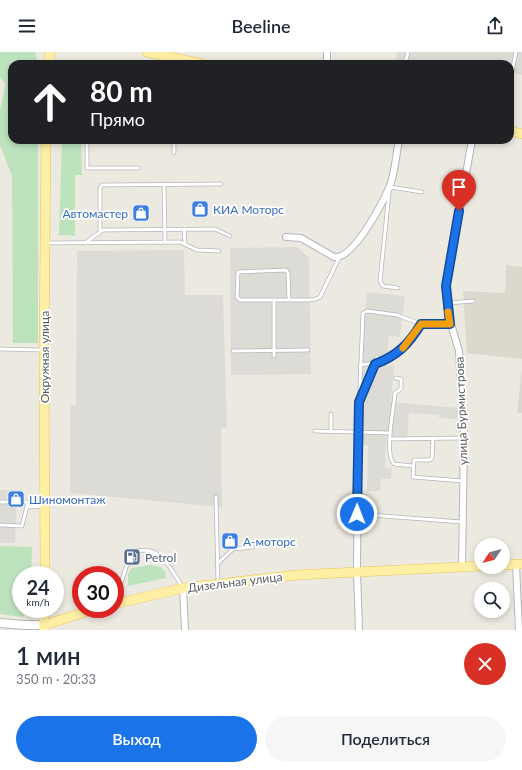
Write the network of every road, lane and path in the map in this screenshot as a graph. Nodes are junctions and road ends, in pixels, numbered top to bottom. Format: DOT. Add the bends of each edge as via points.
graph roads {
  1 [pos="147,52"];
  2 [pos="184,60"];
  3 [pos="46,144"];
  4 [pos="87,144"];
  5 [pos="174,144"];
  6 [pos="398,144"];
  7 [pos="471,144"];
  8 [pos="174,153"];
  9 [pos="139,168"];
  10 [pos="164,184"];
  11 [pos="221,184"];
  12 [pos="390,187"];
  13 [pos="422,192"];
  14 [pos="165,229"];
  15 [pos="184,229"];
  16 [pos="100,230"];
  17 [pos="230,236"];
  18 [pos="286,237"];
  19 [pos="165,242"];
  20 [pos="44,243"];
  21 [pos="85,243"];
  22 [pos="185,243"];
  23 [pos="219,251"];
  24 [pos="339,258"];
  25 [pos="398,288"];
  26 [pos="274,300"];
  27 [pos="288,300"];
  28 [pos="473,301"];
  29 [pos="447,303"];
  30 [pos="421,324"];
  31 [pos="450,324"];
  32 [pos="0,349"];
  33 [pos="44,350"];
  34 [pos="308,350"];
  35 [pos="233,351"];
  36 [pos="274,351"];
  37 [pos="274,356"];
  38 [pos="377,357"];
  39 [pos="375,364"];
  40 [pos="360,365"];
  41 [pos="396,378"];
  42 [pos="359,402"];
  43 [pos="331,414"];
  44 [pos="315,431"];
  45 [pos="332,432"];
  46 [pos="358,432"];
  47 [pos="390,433"];
  48 [pos="433,438"];
  49 [pos="464,438"];
  50 [pos="390,439"];
  51 [pos="412,466"];
  52 [pos="463,481"];
  53 [pos="216,497"];
  54 [pos="0,502"];
  55 [pos="44,506"];
  56 [pos="27,507"];
  57 [pos="357,514"];
  58 [pos="462,522"];
  59 [pos="0,525"];
  60 [pos="253,547"];
  61 [pos="217,564"];
  62 [pos="519,565"];
  63 [pos="45,566"];
  64 [pos="462,566"];
  65 [pos="474,566"];
  66 [pos="357,572"];
  67 [pos="124,575"];
  68 [pos="218,583"];
  69 [pos="183,588"];
  70 [pos="124,602"];
  71 [pos="72,617"];
  72 [pos="0,623"];
  73 [pos="44,627"];
  74 [pos="185,630"];
  75 [pos="359,630"];
  76 [pos="519,630"];
  1 -- 2 [label="main road"];
  3 -- 20 [label="main road, Окружная улица"];
  4 -- 9 [label="lane" via="88,168"];
  5 -- 8 [label="lane"];
  6 -- 12 [label="street"];
  7 -- 29 [label="street, улица Бурмистрова" via="446,286"];
  10 -- 11 [label="lane"];
  10 -- 14 [label="lane"];
  10 -- 16 [label="lane" via="102,185"];
  12 -- 13 [label="lane"];
  12 -- 24 [label="street" via="358,242"];
  12 -- 25 [label="lane" via="380,281 383,286"];
  14 -- 15 [label="lane"];
  14 -- 16 [label="lane"];
  14 -- 19 [label="lane"];
  15 -- 17 [label="lane" via="217,229"];
  15 -- 22 [label="lane"];
  16 -- 21 [label="lane"];
  18 -- 24 [label="street" via="301,238"];
  19 -- 21 [label="lane"];
  19 -- 22 [label="lane"];
  20 -- 21 [label="lane"];
  20 -- 33 [label="main road, Окружная улица"];
  22 -- 23 [label="lane" via="197,250"];
  24 -- 27 [label="lane" via="318,298"];
  26 -- 27 [label="lane"];
  26 -- 27 [label="lane" via="238,300 238,272 286,270"];
  26 -- 36 [label="lane"];
  28 -- 29 [label="lane"];
  29 -- 31 [label="street, улица Бурмистрова"];
  30 -- 31 [label="lane"];
  30 -- 39 [label="lane" via="398,353"];
  30 -- 40 [label="lane" via="397,315 365,312 362,315"];
  31 -- 49 [label="street, улица Бурмистрова" via="460,351"];
  32 -- 33 [label="lane"];
  33 -- 55 [label="main road, Окружная улица"];
  34 -- 36 [label="lane"];
  35 -- 36 [label="lane"];
  36 -- 37 [label="lane"];
  38 -- 39 [label="lane"];
  39 -- 40 [label="lane"];
  39 -- 42 [label="lane"];
  40 -- 42 [label="lane"];
  41 -- 47 [label="lane" via="401,379 401,389 395,393"];
  42 -- 46 [label="lane"];
  43 -- 45 [label="lane"];
  44 -- 45 [label="lane"];
  45 -- 46 [label="lane"];
  46 -- 47 [label="lane"];
  46 -- 57 [label="street"];
  47 -- 50 [label="lane"];
  48 -- 49 [label="lane"];
  48 -- 50 [label="lane"];
  48 -- 51 [label="lane" via="432,459 415,459"];
  49 -- 52 [label="street, улица Бурмистрова"];
  50 -- 51 [label="lane" via="391,462"];
  51 -- 52 [label="lane" via="415,478"];
  52 -- 58 [label="street, улица Бурмистрова"];
  53 -- 61 [label="lane"];
  54 -- 56 [label="lane" via="28,502"];
  55 -- 56 [label="lane"];
  55 -- 63 [label="main road, Окружная улица"];
  56 -- 59 [label="lane" via="22,526"];
  57 -- 58 [label="lane"];
  57 -- 66 [label="street"];
  58 -- 64 [label="street, улица Бурмистрова"];
  60 -- 61 [label="lane" via="233,549"];
  61 -- 68 [label="lane"];
  62 -- 76 [label="street"];
  64 -- 65 [label="main road, Дизельная улица"];
  64 -- 66 [label="main road, Дизельная улица"];
  66 -- 68 [label="main road, Дизельная улица"];
  66 -- 75 [label="street"];
  67 -- 69 [label="lane" via="131,552 142,549 161,555"];
  68 -- 69 [label="main road, Дизельная улица"];
  69 -- 70 [label="main road, Дизельная улица"];
  69 -- 74 [label="street"];
  71 -- 73 [label="main road"];
  72 -- 73 [label="main road"];
}
